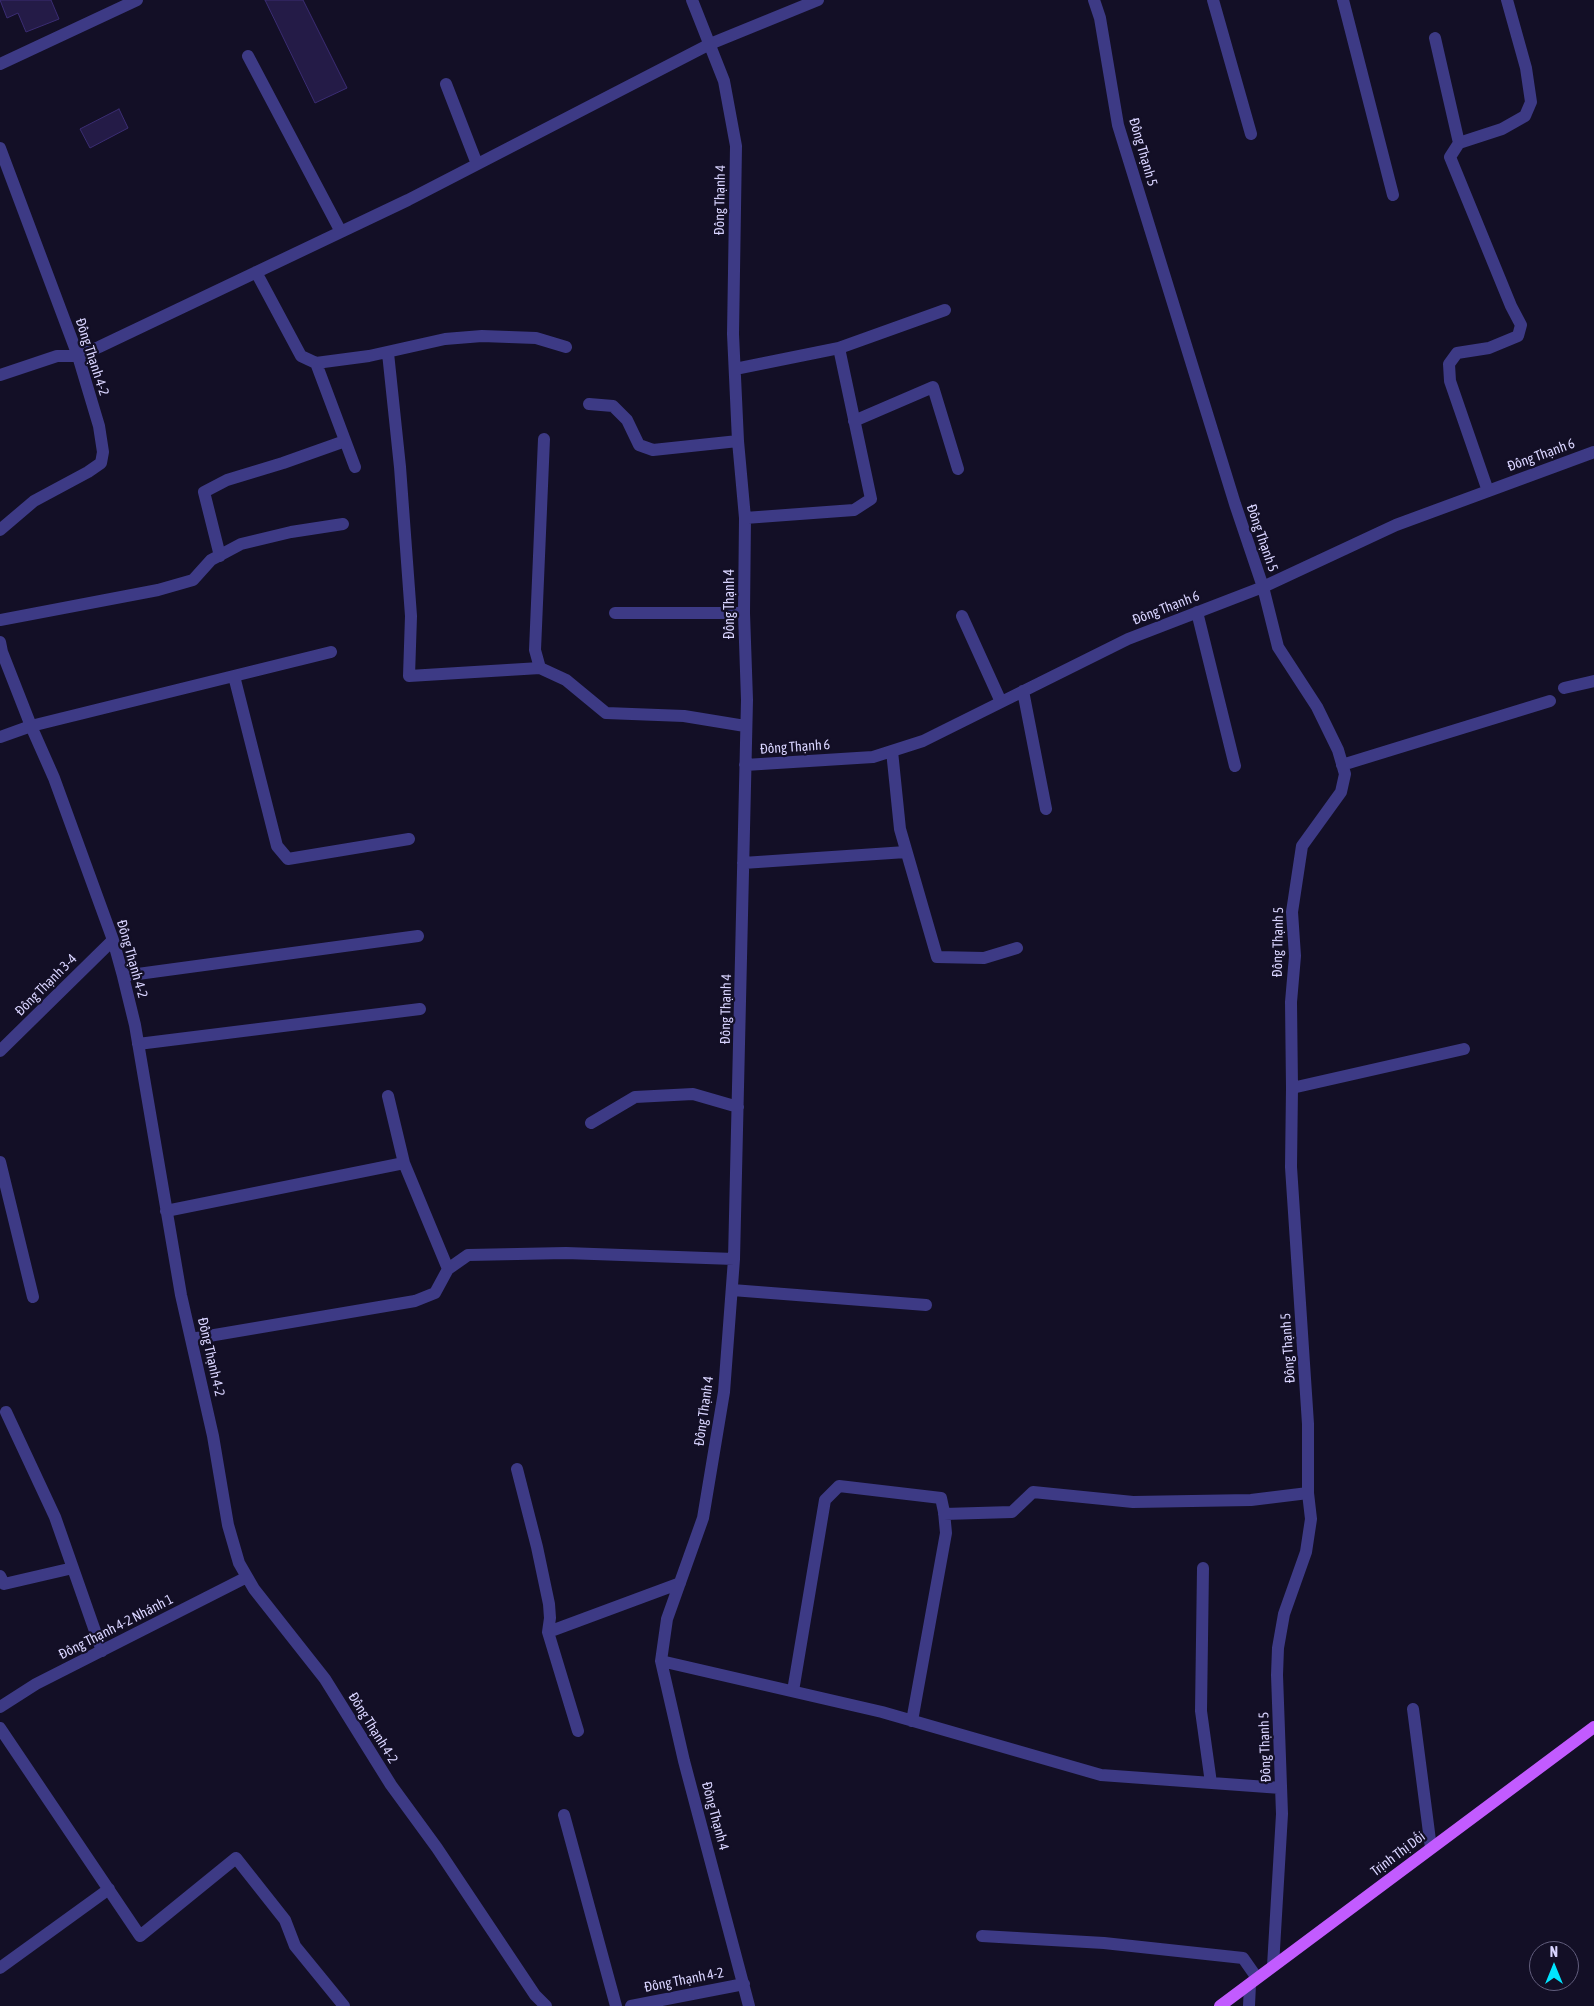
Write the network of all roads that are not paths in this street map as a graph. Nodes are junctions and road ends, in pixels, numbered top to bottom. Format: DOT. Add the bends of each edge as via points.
graph roads {
  1 [pos="137,0"];
  2 [pos="692,0"];
  3 [pos="818,0"];
  4 [pos="1094,0"];
  5 [pos="1213,0"];
  6 [pos="1343,0"];
  7 [pos="1507,0"];
  8 [pos="1435,38"];
  9 [pos="710,44"];
  10 [pos="248,56"];
  11 [pos="0,64"];
  12 [pos="446,84"];
  13 [pos="1251,134"];
  14 [pos="1459,143"];
  15 [pos="0,148"];
  16 [pos="477,164"];
  17 [pos="1393,195"];
  18 [pos="341,232"];
  19 [pos="256,272"];
  20 [pos="945,310"];
  21 [pos="566,347"];
  22 [pos="839,348"];
  23 [pos="388,353"];
  24 [pos="78,356"];
  25 [pos="316,363"];
  26 [pos="735,369"];
  27 [pos="0,376"];
  28 [pos="589,404"];
  29 [pos="854,420"];
  30 [pos="544,439"];
  31 [pos="345,441"];
  32 [pos="738,441"];
  33 [pos="1594,452"];
  34 [pos="354,467"];
  35 [pos="958,469"];
  36 [pos="1488,491"];
  37 [pos="745,518"];
  38 [pos="342,524"];
  39 [pos="0,530"];
  40 [pos="220,556"];
  41 [pos="1263,587"];
  42 [pos="1197,612"];
  43 [pos="744,613"];
  44 [pos="615,614"];
  45 [pos="962,616"];
  46 [pos="0,620"];
  47 [pos="0,642"];
  48 [pos="331,652"];
  49 [pos="540,668"];
  50 [pos="234,676"];
  51 [pos="1594,680"];
  52 [pos="1564,688"];
  53 [pos="1023,692"];
  54 [pos="1550,701"];
  55 [pos="1001,702"];
  56 [pos="31,726"];
  57 [pos="745,726"];
  58 [pos="0,737"];
  59 [pos="892,751"];
  60 [pos="745,765"];
  61 [pos="1342,765"];
  62 [pos="1235,766"];
  63 [pos="1046,809"];
  64 [pos="409,838"];
  65 [pos="906,852"];
  66 [pos="743,863"];
  67 [pos="418,936"];
  68 [pos="113,940"];
  69 [pos="1017,948"];
  70 [pos="123,976"];
  71 [pos="420,1008"];
  72 [pos="138,1044"];
  73 [pos="1464,1049"];
  74 [pos="0,1051"];
  75 [pos="1292,1088"];
  76 [pos="388,1096"];
  77 [pos="738,1107"];
  78 [pos="591,1122"];
  79 [pos="0,1162"];
  80 [pos="404,1163"];
  81 [pos="166,1211"];
  82 [pos="734,1259"];
  83 [pos="448,1269"];
  84 [pos="732,1290"];
  85 [pos="33,1297"];
  86 [pos="926,1305"];
  87 [pos="191,1339"];
  88 [pos="6,1412"];
  89 [pos="517,1469"];
  90 [pos="1308,1493"];
  91 [pos="944,1514"];
  92 [pos="73,1568"];
  93 [pos="1203,1568"];
  94 [pos="0,1576"];
  95 [pos="247,1578"];
  96 [pos="680,1583"];
  97 [pos="548,1632"];
  98 [pos="102,1650"];
  99 [pos="661,1661"];
  100 [pos="792,1692"];
  101 [pos="0,1707"];
  102 [pos="1413,1709"];
  103 [pos="912,1721"];
  104 [pos="1594,1727"];
  105 [pos="0,1728"];
  106 [pos="578,1731"];
  107 [pos="1212,1783"];
  108 [pos="1281,1788"];
  109 [pos="564,1815"];
  110 [pos="1431,1848"];
  111 [pos="109,1889"];
  112 [pos="982,1936"];
  113 [pos="1273,1966"];
  114 [pos="0,1968"];
  115 [pos="1253,1981"];
  116 [pos="744,1984"];
  117 [pos="344,2006"];
  118 [pos="546,2006"];
  119 [pos="616,2006"];
  120 [pos="631,2006"];
  121 [pos="749,2006"];
  122 [pos="1220,2006"];
  123 [pos="1249,2006"];
  1 -- 11 [label="street"];
  2 -- 9 [label="street, Đông Thạnh 4"];
  3 -- 9 [label="street"];
  4 -- 41 [label="street, Đông Thạnh 5" via="1118,125"];
  5 -- 13 [label="street"];
  6 -- 17 [label="street"];
  7 -- 14 [label="street" via="1526,68 1531,102 1525,116 1502,129"];
  8 -- 14 [label="street"];
  9 -- 16 [label="street"];
  9 -- 26 [label="street, Đông Thạnh 4" via="724,81 736,146"];
  10 -- 18 [label="street"];
  12 -- 16 [label="street"];
  14 -- 36 [label="street" via="1450,157 1521,325 1518,336 1489,348 1456,353 1449,364 1450,381"];
  15 -- 24 [label="street, Đông Thạnh 4-2"];
  16 -- 18 [label="street"];
  18 -- 19 [label="street"];
  19 -- 24 [label="street"];
  19 -- 25 [label="street" via="301,356"];
  20 -- 22 [label="street"];
  21 -- 23 [label="street" via="536,338 482,336 445,339"];
  22 -- 26 [label="street"];
  22 -- 29 [label="street"];
  23 -- 25 [label="street"];
  23 -- 49 [label="street" via="411,616 409,676"];
  24 -- 27 [label="street" via="57,356"];
  24 -- 39 [label="street, Đông Thạnh 4-2" via="99,426 103,452 101,463 34,502"];
  25 -- 31 [label="street"];
  26 -- 32 [label="street, Đông Thạnh 4"];
  28 -- 32 [label="street" via="612,406 628,420 639,445 653,450"];
  29 -- 35 [label="street" via="933,388"];
  29 -- 37 [label="street" via="870,499 854,510"];
  30 -- 49 [label="street" via="534,650"];
  31 -- 34 [label="street"];
  31 -- 40 [label="street" via="227,480 204,492"];
  32 -- 37 [label="street, Đông Thạnh 4"];
  33 -- 36 [label="street, Đông Thạnh 6"];
  36 -- 41 [label="street, Đông Thạnh 6" via="1396,525"];
  37 -- 43 [label="street, Đông Thạnh 4"];
  38 -- 40 [label="street" via="241,544"];
  40 -- 46 [label="street" via="193,580 158,590"];
  41 -- 42 [label="street, Đông Thạnh 6"];
  41 -- 61 [label="street, Đông Thạnh 5" via="1278,647 1317,706"];
  42 -- 53 [label="street, Đông Thạnh 6" via="1128,639"];
  42 -- 62 [label="street"];
  43 -- 44 [label="street"];
  43 -- 57 [label="street, Đông Thạnh 4"];
  45 -- 55 [label="street"];
  47 -- 56 [label="street, Đông Thạnh 4-2"];
  48 -- 50 [label="street"];
  49 -- 57 [label="street" via="566,680 606,713 684,716"];
  50 -- 56 [label="street"];
  50 -- 64 [label="street" via="278,846 288,859"];
  51 -- 52 [label="street"];
  53 -- 55 [label="street, Đông Thạnh 6"];
  53 -- 63 [label="street"];
  54 -- 61 [label="street"];
  55 -- 59 [label="street, Đông Thạnh 6" via="923,741"];
  56 -- 58 [label="street"];
  56 -- 68 [label="street, Đông Thạnh 4-2" via="54,778"];
  57 -- 60 [label="street, Đông Thạnh 4"];
  59 -- 60 [label="street, Đông Thạnh 6" via="873,757"];
  59 -- 65 [label="street" via="900,829"];
  60 -- 66 [label="street, Đông Thạnh 4"];
  61 -- 75 [label="street, Đông Thạnh 5" via="1341,792 1302,846 1298,865 1292,912 1295,956 1291,1002"];
  65 -- 66 [label="street"];
  65 -- 69 [label="street" via="937,957 984,958"];
  66 -- 77 [label="street, Đông Thạnh 4"];
  67 -- 70 [label="street"];
  68 -- 70 [label="street, Đông Thạnh 4-2"];
  68 -- 74 [label="street, Đông Thạnh 3-4"];
  70 -- 72 [label="street, Đông Thạnh 4-2"];
  71 -- 72 [label="street"];
  72 -- 81 [label="street, Đông Thạnh 4-2"];
  73 -- 75 [label="street"];
  75 -- 90 [label="street, Đông Thạnh 5" via="1291,1167 1308,1424"];
  76 -- 80 [label="street"];
  77 -- 78 [label="street" via="693,1094 635,1097"];
  77 -- 82 [label="street, Đông Thạnh 4"];
  79 -- 85 [label="street"];
  80 -- 81 [label="street"];
  80 -- 83 [label="street"];
  81 -- 87 [label="street, Đông Thạnh 4-2"];
  82 -- 83 [label="street" via="566,1253 468,1255"];
  82 -- 84 [label="street, Đông Thạnh 4"];
  83 -- 87 [label="street" via="436,1292 415,1301"];
  84 -- 86 [label="street"];
  84 -- 96 [label="street, Đông Thạnh 4" via="724,1392 702,1518"];
  87 -- 95 [label="street, Đông Thạnh 4-2" via="213,1436 228,1525"];
  88 -- 92 [label="street" via="55,1517"];
  89 -- 97 [label="street" via="549,1604"];
  90 -- 91 [label="street" via="1251,1500 1133,1502 1033,1492 1012,1512"];
  90 -- 108 [label="street, Đông Thạnh 5" via="1311,1518 1306,1552 1284,1614 1278,1648"];
  91 -- 100 [label="street" via="941,1498 839,1486 825,1500"];
  91 -- 103 [label="street" via="946,1533"];
  92 -- 94 [label="street" via="4,1584"];
  92 -- 98 [label="street"];
  93 -- 107 [label="street" via="1201,1711"];
  95 -- 98 [label="street, Đông Thạnh 4-2 Nhánh 1"];
  95 -- 118 [label="street, Đông Thạnh 4-2" via="325,1679 391,1785 535,1995"];
  96 -- 97 [label="street"];
  96 -- 99 [label="street, Đông Thạnh 4" via="667,1619"];
  97 -- 106 [label="street"];
  98 -- 101 [label="street, Đông Thạnh 4-2 Nhánh 1" via="36,1684"];
  99 -- 100 [label="street"];
  99 -- 116 [label="street, Đông Thạnh 4" via="684,1761"];
  100 -- 103 [label="street"];
  102 -- 110 [label="street"];
  103 -- 107 [label="street" via="1101,1775"];
  104 -- 110 [label="main road, Trịnh Thị Dối"];
  105 -- 111 [label="street"];
  107 -- 108 [label="street"];
  108 -- 113 [label="street, Đông Thạnh 5"];
  109 -- 119 [label="street"];
  110 -- 113 [label="main road, Trịnh Thị Dối"];
  111 -- 114 [label="street"];
  111 -- 117 [label="street" via="140,1936 236,1858 285,1920 295,1946"];
  112 -- 115 [label="street" via="1104,1943 1242,1958"];
  113 -- 115 [label="main road, Trịnh Thị Dối"];
  115 -- 122 [label="main road, Trịnh Thị Dối"];
  115 -- 123 [label="street"];
  116 -- 120 [label="street, Đông Thạnh 4-2"];
  116 -- 121 [label="street, Đông Thạnh 4"];
}
